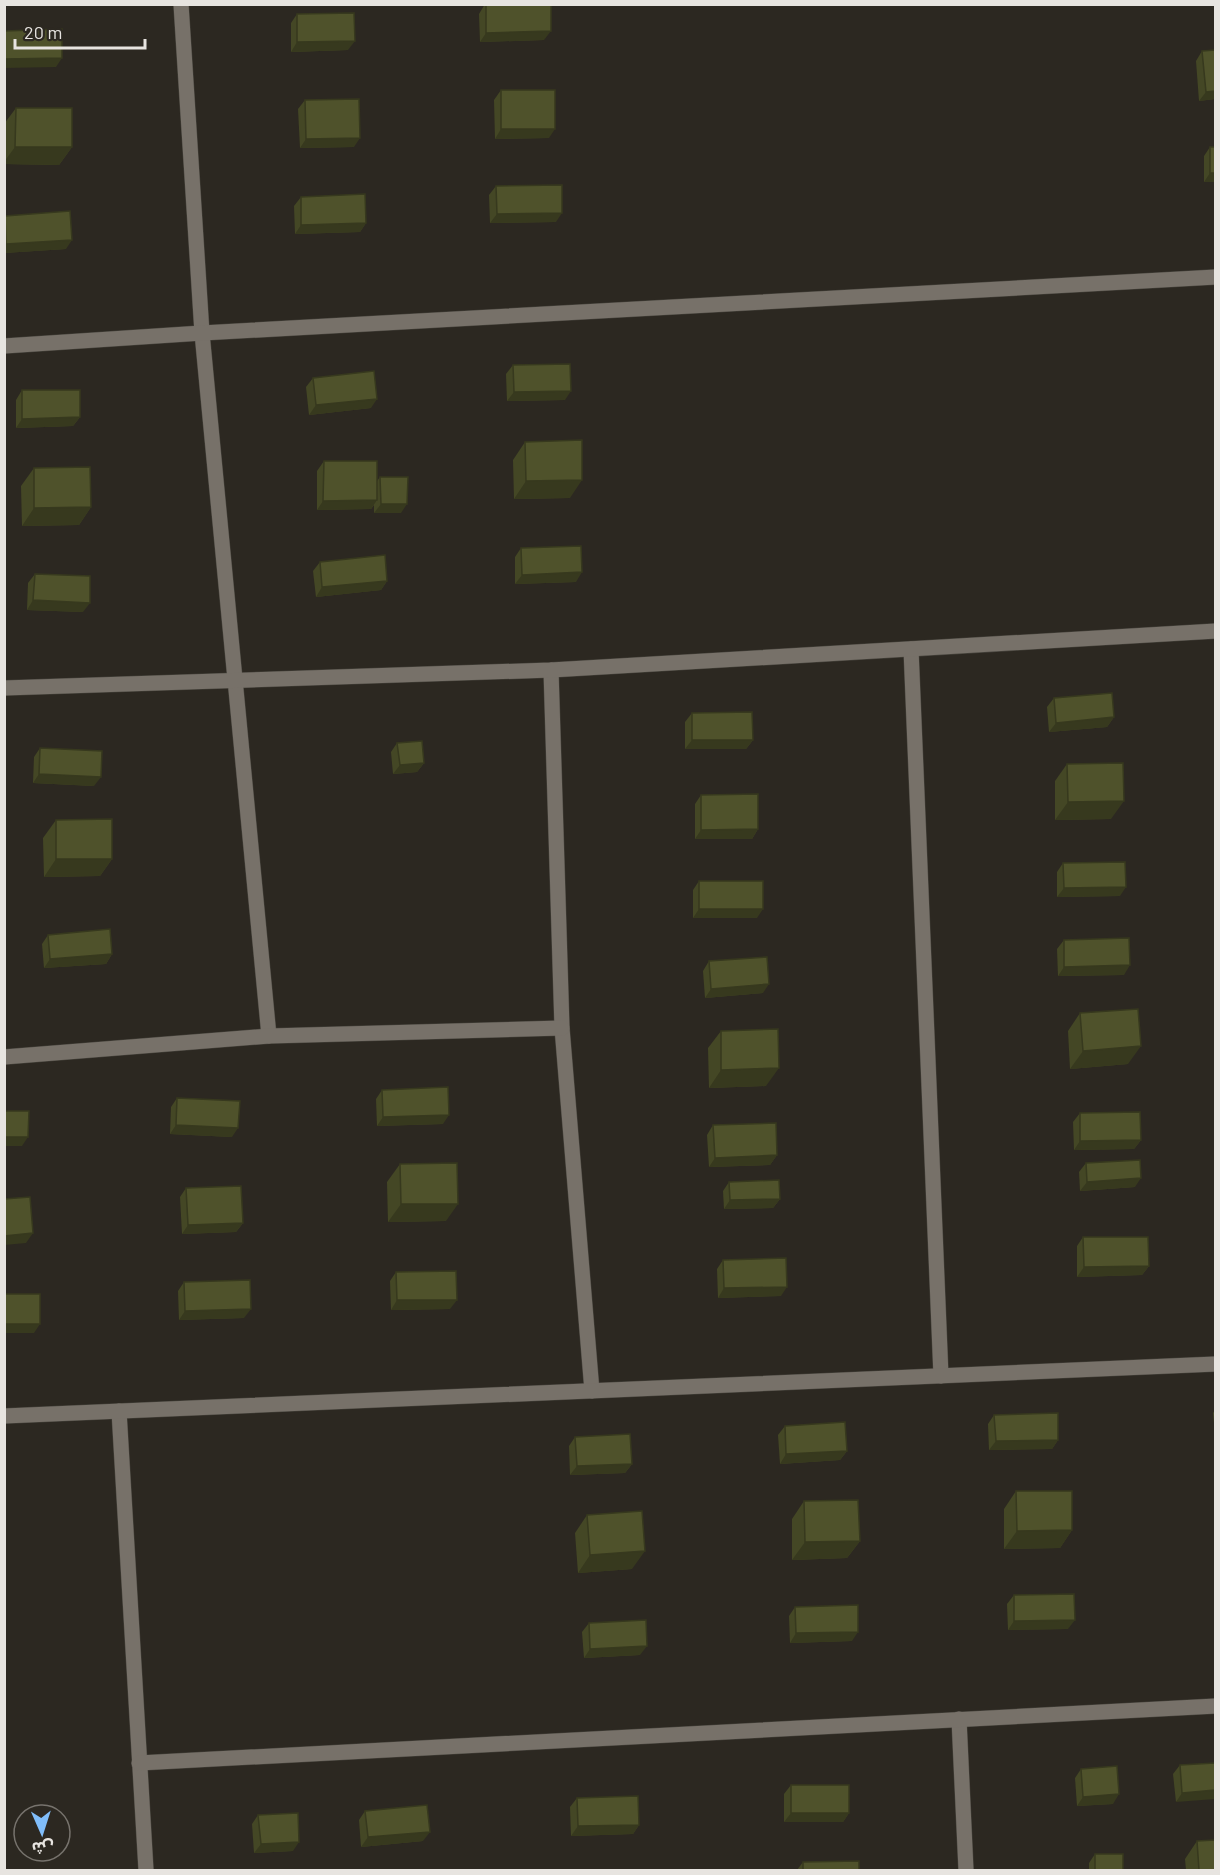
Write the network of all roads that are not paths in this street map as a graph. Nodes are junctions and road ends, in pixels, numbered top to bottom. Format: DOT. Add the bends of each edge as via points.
graph roads {
  1 [pos="182,4"];
  2 [pos="1215,277"];
  3 [pos="202,333"];
  4 [pos="4,346"];
  5 [pos="1215,631"];
  6 [pos="911,649"];
  7 [pos="551,670"];
  8 [pos="236,680"];
  9 [pos="4,688"];
  10 [pos="562,1028"];
  11 [pos="269,1036"];
  12 [pos="4,1057"];
  13 [pos="1215,1364"];
  14 [pos="941,1376"];
  15 [pos="592,1391"];
  16 [pos="120,1411"];
  17 [pos="4,1416"];
  18 [pos="1215,1706"];
  19 [pos="959,1719"];
  20 [pos="139,1763"];
  21 [pos="146,1870"];
  22 [pos="966,1870"];
  1 -- 3 [label="street"];
  2 -- 3 [label="street"];
  3 -- 4 [label="street"];
  3 -- 8 [label="street"];
  5 -- 6 [label="street"];
  6 -- 7 [label="street"];
  6 -- 14 [label="street"];
  7 -- 8 [label="street"];
  7 -- 10 [label="street"];
  8 -- 9 [label="street"];
  8 -- 11 [label="street"];
  10 -- 11 [label="street"];
  10 -- 15 [label="street"];
  11 -- 12 [label="street"];
  13 -- 14 [label="street"];
  14 -- 15 [label="street"];
  15 -- 16 [label="street"];
  16 -- 17 [label="street"];
  16 -- 20 [label="street"];
  18 -- 19 [label="street"];
  19 -- 20 [label="street"];
  19 -- 22 [label="street"];
  20 -- 21 [label="street"];
}
